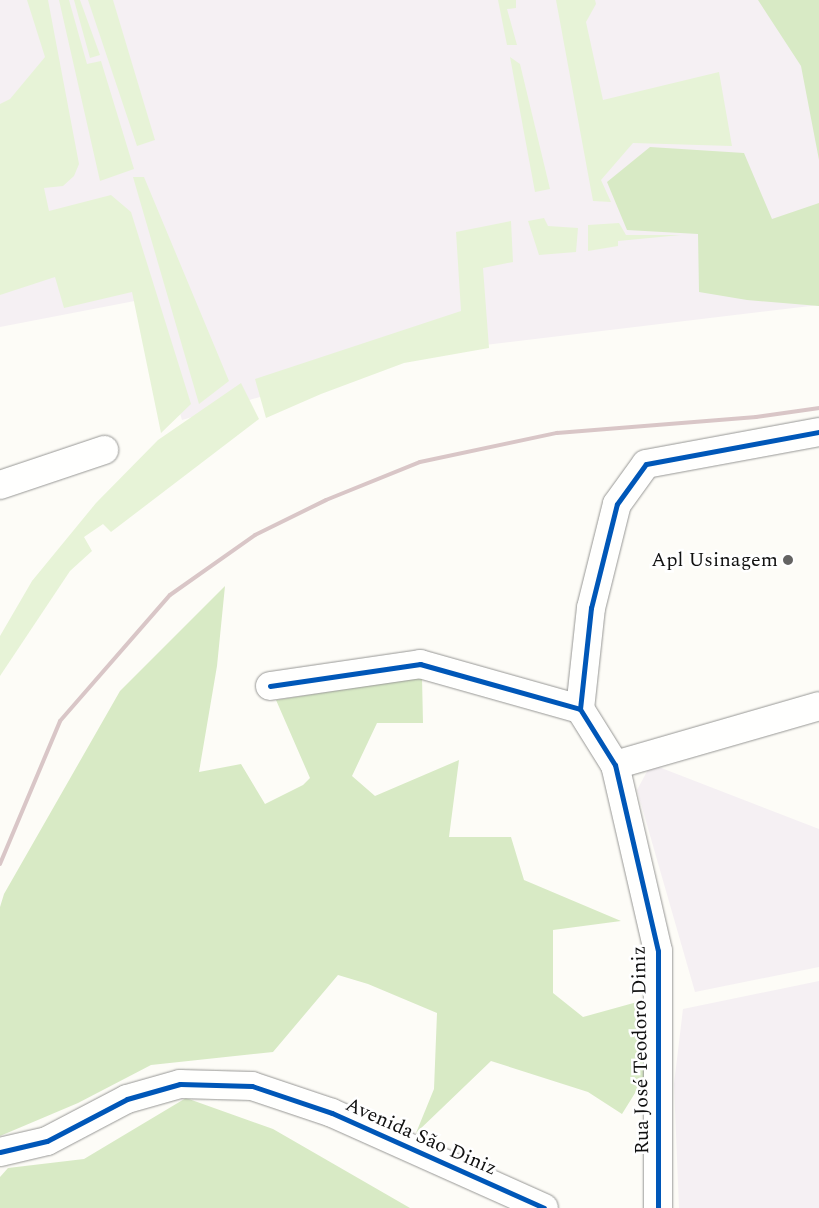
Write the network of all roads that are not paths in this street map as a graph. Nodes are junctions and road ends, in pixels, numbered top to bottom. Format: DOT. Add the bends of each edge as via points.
graph roads {
  1 [pos="819,432"];
  2 [pos="104,450"];
  3 [pos="0,485"];
  4 [pos="270,686"];
  5 [pos="819,706"];
  6 [pos="580,709"];
  7 [pos="615,765"];
  8 [pos="0,1152"];
  9 [pos="544,1208"];
  10 [pos="658,1208"];
  1 -- 6 [label="street" via="646,464 617,504 591,608"];
  2 -- 3 [label="street"];
  4 -- 6 [label="street" via="420,664"];
  5 -- 7 [label="street"];
  6 -- 7 [label="street, Rua José Teodoro Diniz"];
  7 -- 10 [label="street, Rua José Teodoro Diniz" via="658,951"];
  8 -- 9 [label="street, Avenida São Diniz" via="47,1141 127,1099 180,1084 252,1086 332,1114"];
}
